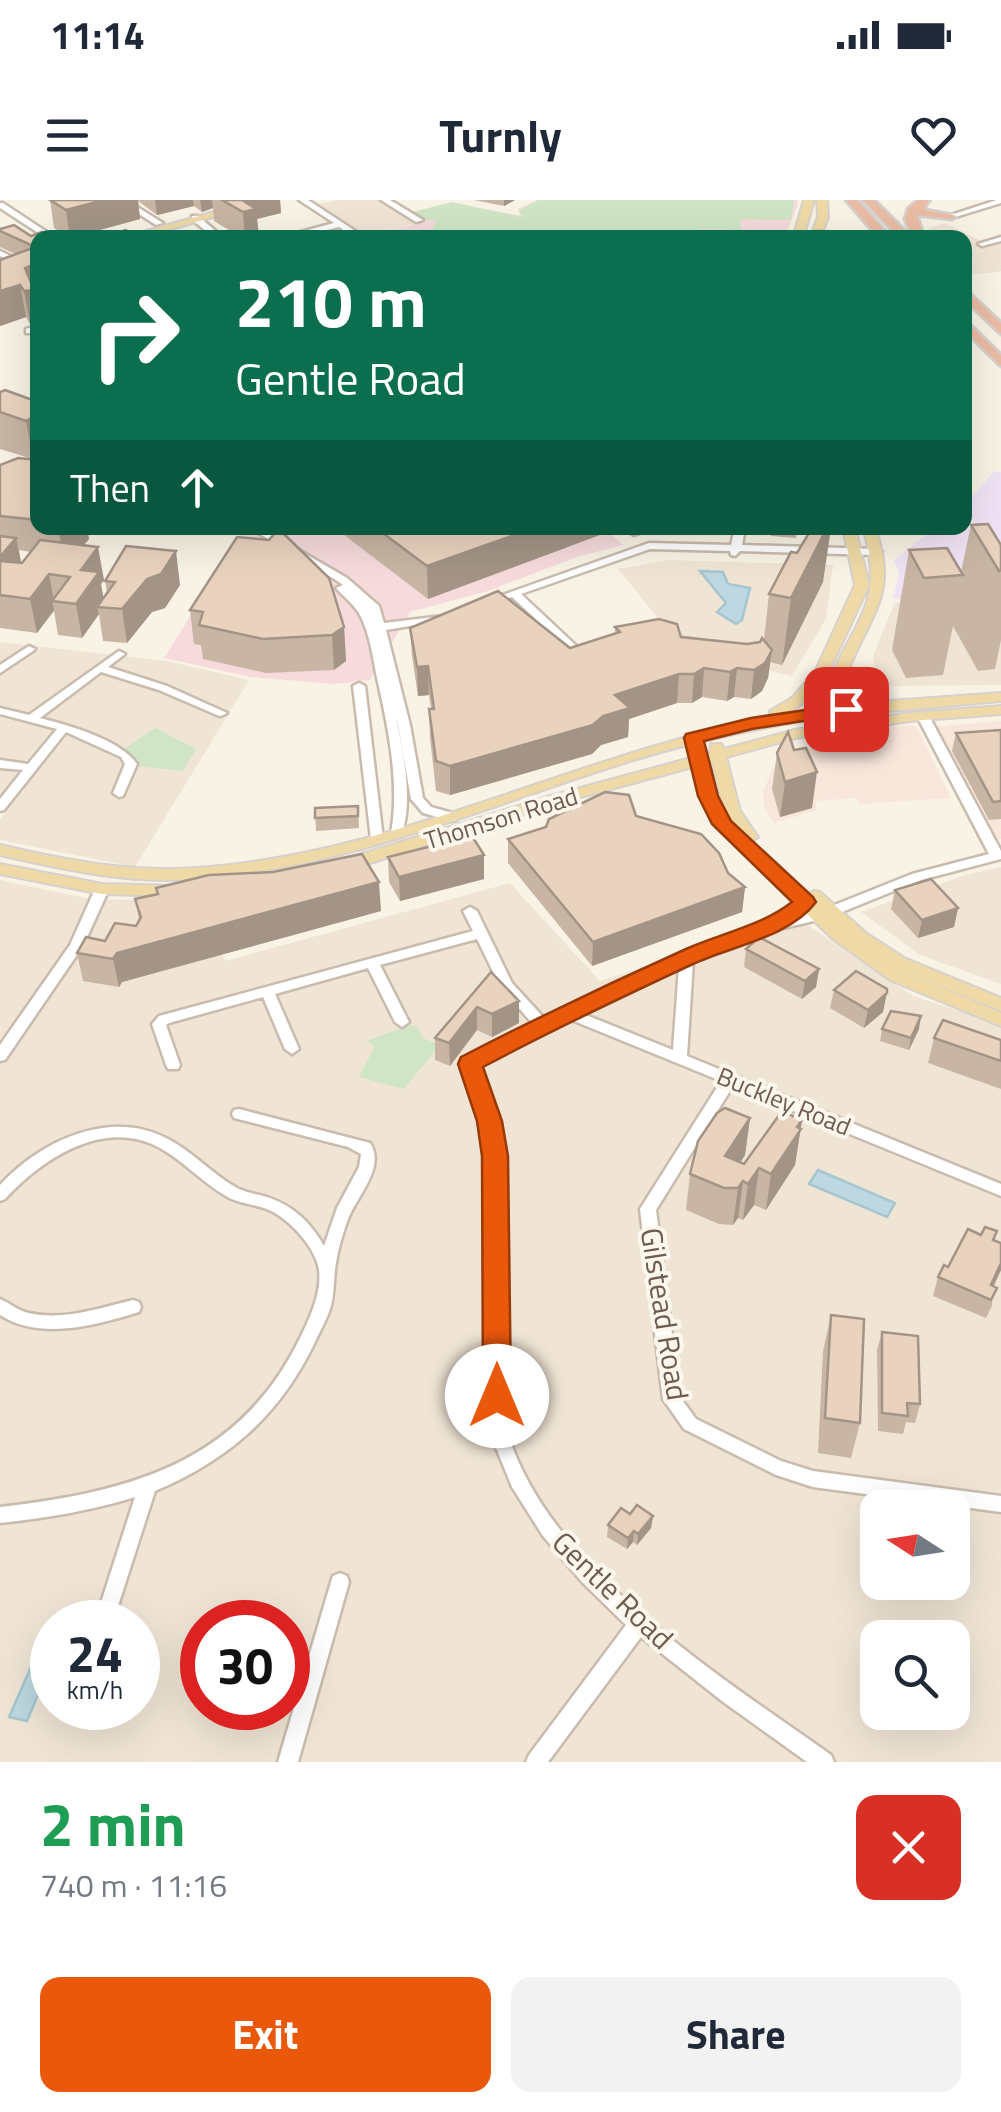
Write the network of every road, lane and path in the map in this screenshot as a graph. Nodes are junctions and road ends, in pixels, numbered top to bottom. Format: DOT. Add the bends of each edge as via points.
graph roads {
  1 [pos="122,200"];
  2 [pos="248,200"];
  3 [pos="266,200"];
  4 [pos="303,200"];
  5 [pos="385,200"];
  6 [pos="810,200"];
  7 [pos="822,200"];
  8 [pos="868,200"];
  9 [pos="1001,201"];
  10 [pos="922,202"];
  11 [pos="847,203"];
  12 [pos="0,205"];
  13 [pos="195,216"];
  14 [pos="952,216"];
  15 [pos="419,220"];
  16 [pos="159,223"];
  17 [pos="340,224"];
  18 [pos="39,230"];
  19 [pos="138,230"];
  20 [pos="152,230"];
  21 [pos="211,230"];
  22 [pos="315,230"];
  23 [pos="349,230"];
  24 [pos="801,230"];
  25 [pos="819,230"];
  26 [pos="861,230"];
  27 [pos="879,230"];
  28 [pos="899,230"];
  29 [pos="915,230"];
  30 [pos="1001,239"];
  31 [pos="982,244"];
  32 [pos="0,253"];
  33 [pos="30,268"];
  34 [pos="30,274"];
  35 [pos="16,280"];
  36 [pos="972,299"];
  37 [pos="1001,330"];
  38 [pos="972,331"];
  39 [pos="1001,362"];
  40 [pos="266,535"];
  41 [pos="740,535"];
  42 [pos="851,535"];
  43 [pos="871,535"];
  44 [pos="739,550"];
  45 [pos="857,551"];
  46 [pos="877,552"];
  47 [pos="324,570"];
  48 [pos="510,598"];
  49 [pos="374,608"];
  50 [pos="475,609"];
  51 [pos="454,616"];
  52 [pos="414,628"];
  53 [pos="376,631"];
  54 [pos="29,650"];
  55 [pos="386,653"];
  56 [pos="119,654"];
  57 [pos="842,665"];
  58 [pos="0,670"];
  59 [pos="102,670"];
  60 [pos="822,671"];
  61 [pos="358,686"];
  62 [pos="1001,697"];
  63 [pos="886,705"];
  64 [pos="1001,710"];
  65 [pos="0,711"];
  66 [pos="221,713"];
  67 [pos="924,716"];
  68 [pos="32,718"];
  69 [pos="839,718"];
  70 [pos="819,720"];
  71 [pos="751,724"];
  72 [pos="64,727"];
  73 [pos="712,734"];
  74 [pos="693,738"];
  75 [pos="718,754"];
  76 [pos="699,759"];
  77 [pos="0,764"];
  78 [pos="32,768"];
  79 [pos="119,794"];
  80 [pos="0,807"];
  81 [pos="452,816"];
  82 [pos="397,833"];
  83 [pos="377,838"];
  84 [pos="0,850"];
  85 [pos="998,856"];
  86 [pos="0,868"];
  87 [pos="315,875"];
  88 [pos="247,886"];
  89 [pos="102,890"];
  90 [pos="470,911"];
  91 [pos="820,912"];
  92 [pos="482,933"];
  93 [pos="686,958"];
  94 [pos="373,964"];
  95 [pos="267,992"];
  96 [pos="1001,1005"];
  97 [pos="566,1012"];
  98 [pos="1001,1020"];
  99 [pos="402,1022"];
  100 [pos="542,1025"];
  101 [pos="292,1048"];
  102 [pos="0,1056"];
  103 [pos="680,1058"];
  104 [pos="173,1065"];
  105 [pos="730,1079"];
  106 [pos="239,1114"];
  107 [pos="1001,1190"];
  108 [pos="0,1195"];
  109 [pos="326,1264"];
  110 [pos="0,1306"];
  111 [pos="132,1307"];
  112 [pos="147,1487"];
  113 [pos="1001,1504"];
  114 [pos="0,1515"];
  115 [pos="340,1582"];
  116 [pos="111,1600"];
  117 [pos="640,1622"];
  118 [pos="288,1762"];
  119 [pos="536,1762"];
  120 [pos="824,1762"];
  1 -- 16 [label="street"];
  2 -- 13 [label="main road"];
  3 -- 13 [label="main road"];
  4 -- 17 [label="street"];
  5 -- 15 [label="street"];
  6 -- 24 [label="main road"];
  7 -- 25 [label="main road"];
  8 -- 28 [label="highway"];
  9 -- 14 [label="street"];
  10 -- 14 [label="highway" via="921,214"];
  10 -- 29 [label="highway" via="910,219"];
  11 -- 26 [label="highway"];
  11 -- 27 [label="highway"];
  12 -- 18 [label="street"];
  13 -- 20 [label="main road"];
  13 -- 21 [label="street"];
  16 -- 19 [label="main road"];
  17 -- 22 [label="street"];
  17 -- 23 [label="street"];
  30 -- 31 [label="street"];
  32 -- 33 [label="street"];
  34 -- 35 [label="main road"];
  36 -- 37 [label="highway"];
  38 -- 39 [label="highway"];
  40 -- 47 [label="street"];
  41 -- 44 [label="street"];
  42 -- 45 [label="main road"];
  43 -- 46 [label="main road"];
  44 -- 45 [label="street"];
  44 -- 48 [label="street" via="649,546"];
  45 -- 46 [label="street"];
  45 -- 60 [label="main road" via="862,584"];
  46 -- 57 [label="main road" via="872,605"];
  47 -- 49 [label="street"];
  47 -- 53 [label="street"];
  48 -- 48 [label="street" via="587,662 567,658"];
  48 -- 50 [label="street"];
  49 -- 52 [label="street"];
  49 -- 53 [label="street"];
  51 -- 52 [label="street"];
  52 -- 53 [label="street"];
  52 -- 55 [label="street"];
  53 -- 55 [label="street"];
  53 -- 82 [label="street" via="394,736 402,815"];
  54 -- 58 [label="street"];
  55 -- 81 [label="street" via="417,799 427,810"];
  56 -- 59 [label="street"];
  57 -- 63 [label="main road" via="854,689"];
  57 -- 69 [label="main road" via="835,685"];
  59 -- 66 [label="street"];
  59 -- 68 [label="street"];
  60 -- 70 [label="main road"];
  60 -- 71 [label="main road" via="797,701"];
  61 -- 83 [label="street"];
  62 -- 63 [label="main road, Thomson Road"];
  63 -- 69 [label="main road, Thomson Road"];
  64 -- 67 [label="main road, Thomson Road"];
  65 -- 68 [label="street"];
  67 -- 69 [label="main road, Thomson Road"];
  67 -- 85 [label="street"];
  68 -- 72 [label="street"];
  69 -- 70 [label="main road, Thomson Road"];
  70 -- 71 [label="main road, Thomson Road"];
  70 -- 75 [label="main road, Thomson Road"];
  71 -- 73 [label="main road, Thomson Road"];
  72 -- 78 [label="street"];
  72 -- 79 [label="street" via="129,759"];
  73 -- 74 [label="main road, Thomson Road"];
  73 -- 75 [label="main road"];
  74 -- 76 [label="main road"];
  74 -- 81 [label="main road, Thomson Road"];
  75 -- 76 [label="main road, Thomson Road"];
  75 -- 91 [label="main road" via="740,828"];
  76 -- 87 [label="main road, Thomson Road"];
  76 -- 91 [label="main road" via="722,824"];
  77 -- 78 [label="street"];
  78 -- 80 [label="street"];
  81 -- 82 [label="main road, Thomson Road"];
  82 -- 83 [label="main road, Thomson Road"];
  83 -- 84 [label="main road, Thomson Road" via="246,869 159,872 117,873"];
  85 -- 91 [label="street"];
  86 -- 89 [label="main road"];
  88 -- 89 [label="main road"];
  89 -- 102 [label="street" via="76,946"];
  90 -- 92 [label="street"];
  91 -- 93 [label="street"];
  91 -- 96 [label="main road" via="898,962"];
  91 -- 98 [label="main road" via="864,956 896,976"];
  92 -- 94 [label="street"];
  92 -- 100 [label="street" via="506,985"];
  93 -- 97 [label="street, Gentle Road"];
  93 -- 103 [label="street"];
  94 -- 95 [label="street"];
  94 -- 99 [label="street"];
  95 -- 101 [label="street"];
  95 -- 104 [label="street" via="160,1021"];
  97 -- 100 [label="street, Gentle Road"];
  97 -- 103 [label="street, Buckley Road"];
  100 -- 117 [label="street, Gentle Road" via="468,1067 490,1121 495,1156 497,1428 536,1514 577,1565"];
  103 -- 105 [label="street, Buckley Road"];
  105 -- 107 [label="street, Buckley Road"];
  105 -- 113 [label="street, Gilstead Road" via="648,1208 672,1400 680,1413 771,1464 812,1478"];
  106 -- 109 [label="street" via="350,1142 369,1153"];
  108 -- 109 [label="street" via="35,1159 68,1142 120,1132 146,1136 232,1193 291,1212"];
  109 -- 112 [label="street" via="323,1306 279,1391 204,1460"];
  110 -- 111 [label="street" via="12,1315 67,1322"];
  112 -- 114 [label="street" via="82,1506"];
  112 -- 116 [label="street"];
  115 -- 118 [label="street"];
  117 -- 119 [label="street"];
  117 -- 120 [label="street, Gentle Road"];
}
